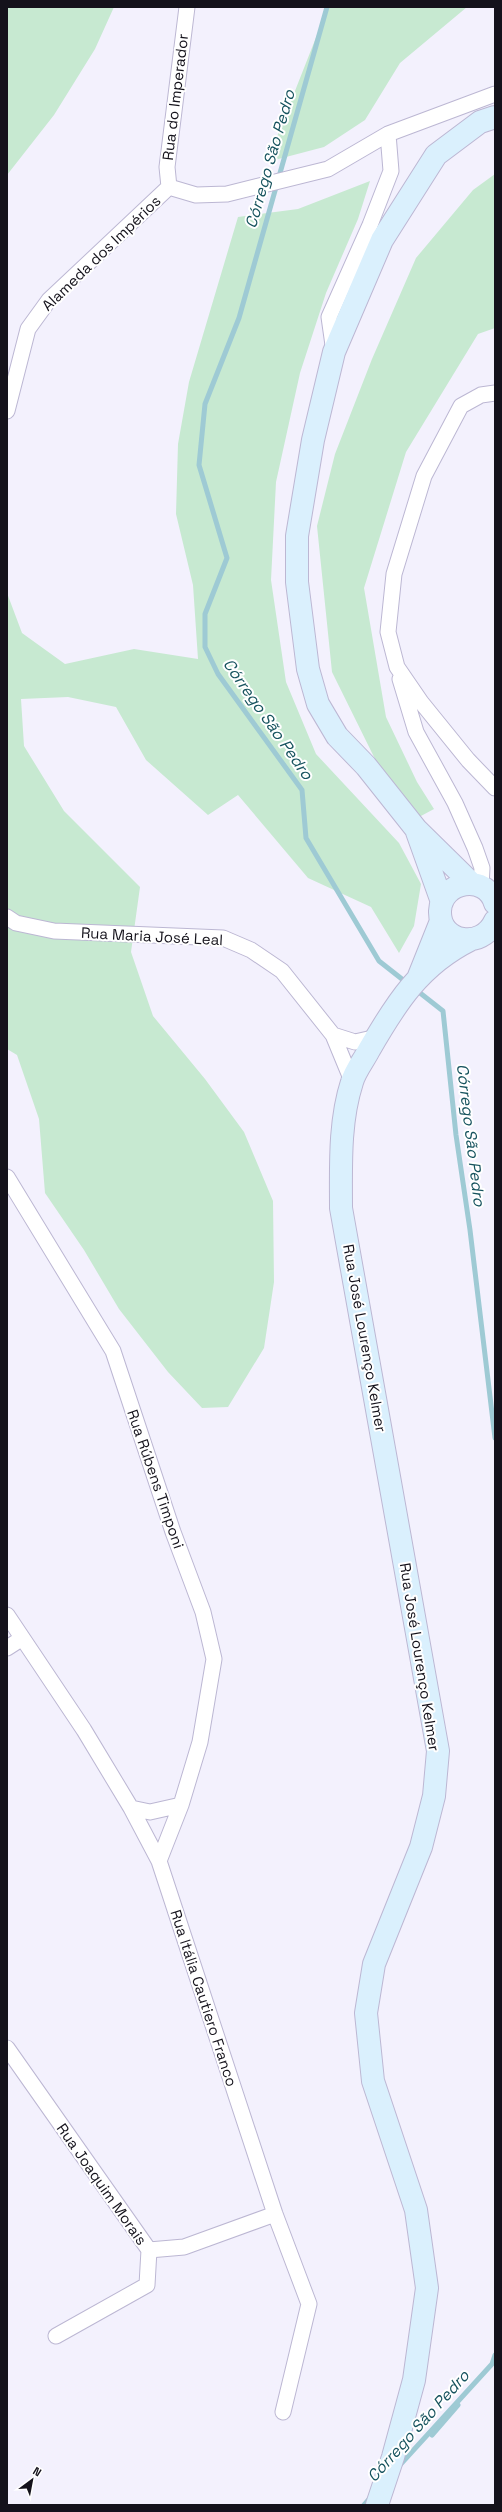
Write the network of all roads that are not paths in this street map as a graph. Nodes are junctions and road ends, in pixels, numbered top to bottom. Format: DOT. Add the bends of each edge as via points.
graph roads {
  1 [pos="187,7"];
  2 [pos="495,94"];
  3 [pos="495,117"];
  4 [pos="388,134"];
  5 [pos="169,188"];
  6 [pos="334,352"];
  7 [pos="495,393"];
  8 [pos="7,411"];
  9 [pos="397,667"];
  10 [pos="495,788"];
  11 [pos="416,829"];
  12 [pos="489,894"];
  13 [pos="442,912"];
  14 [pos="7,917"];
  15 [pos="495,921"];
  16 [pos="480,940"];
  17 [pos="418,978"];
  18 [pos="333,1035"];
  19 [pos="377,1037"];
  20 [pos="352,1081"];
  21 [pos="7,1177"];
  22 [pos="7,1616"];
  23 [pos="21,1639"];
  24 [pos="7,1648"];
  25 [pos="181,1805"];
  26 [pos="131,1808"];
  27 [pos="160,1861"];
  28 [pos="7,2048"];
  29 [pos="275,2214"];
  30 [pos="149,2250"];
  31 [pos="56,2336"];
  32 [pos="283,2412"];
  33 [pos="377,2505"];
  1 -- 5 [label="street, Rua do Imperador" via="166,167"];
  2 -- 4 [label="street"];
  3 -- 6 [label="main road" via="480,122 436,155 382,240"];
  4 -- 5 [label="street" via="328,169 227,194 196,195"];
  4 -- 6 [label="street" via="391,170 370,225 329,317"];
  5 -- 8 [label="street, Alameda dos Impérios" via="49,300 28,329"];
  6 -- 11 [label="main road" via="313,440 297,536 297,582 308,669 318,704 337,736 366,766"];
  7 -- 9 [label="street" via="481,395 461,406 424,476 394,574 388,632"];
  9 -- 10 [label="street" via="421,702 468,760"];
  9 -- 12 [label="street" via="416,732 455,803 475,848"];
  11 -- 12 [label="main road"];
  11 -- 13 [label="main road"];
  12 -- 13 [label="main road" via="453,888"];
  13 -- 16 [label="main road" via="453,935"];
  13 -- 17 [label="main road, Rua José Lourenço Kelmer"];
  14 -- 18 [label="street, Rua Maria José Leal" via="16,923 54,931 223,938 251,950 282,971"];
  15 -- 16 [label="main road, Rua José Lourenço Kelmer"];
  16 -- 17 [label="main road, Rua José Lourenço Kelmer" via="457,947"];
  17 -- 19 [label="main road, Rua José Lourenço Kelmer" via="394,1006"];
  18 -- 19 [label="street" via="355,1042"];
  18 -- 20 [label="street, Rua Maria José Leal"];
  19 -- 20 [label="main road, Rua José Lourenço Kelmer"];
  20 -- 33 [label="main road, Rua José Lourenço Kelmer" via="341,1152 342,1208 438,1751 434,1796 421,1847 374,1964 366,2013 373,2081 416,2210 427,2288 414,2380"];
  21 -- 25 [label="street, Rua Rúbens Timponi" via="113,1351 203,1612 214,1659 200,1742"];
  22 -- 23 [label="street, Rua Itália Cautiero Franco"];
  23 -- 24 [label="street"];
  23 -- 26 [label="street, Rua Itália Cautiero Franco" via="84,1730"];
  25 -- 26 [label="street" via="150,1812"];
  25 -- 27 [label="street, Rua Rúbens Timponi"];
  26 -- 27 [label="street, Rua Itália Cautiero Franco"];
  27 -- 29 [label="street, Rua Itália Cautiero Franco"];
  28 -- 30 [label="street, Rua Joaquim Morais"];
  29 -- 30 [label="street, Rua Joaquim Morais" via="184,2246"];
  29 -- 32 [label="street, Rua Itália Cautiero Franco" via="309,2304"];
  30 -- 31 [label="street" via="147,2285"];
}
